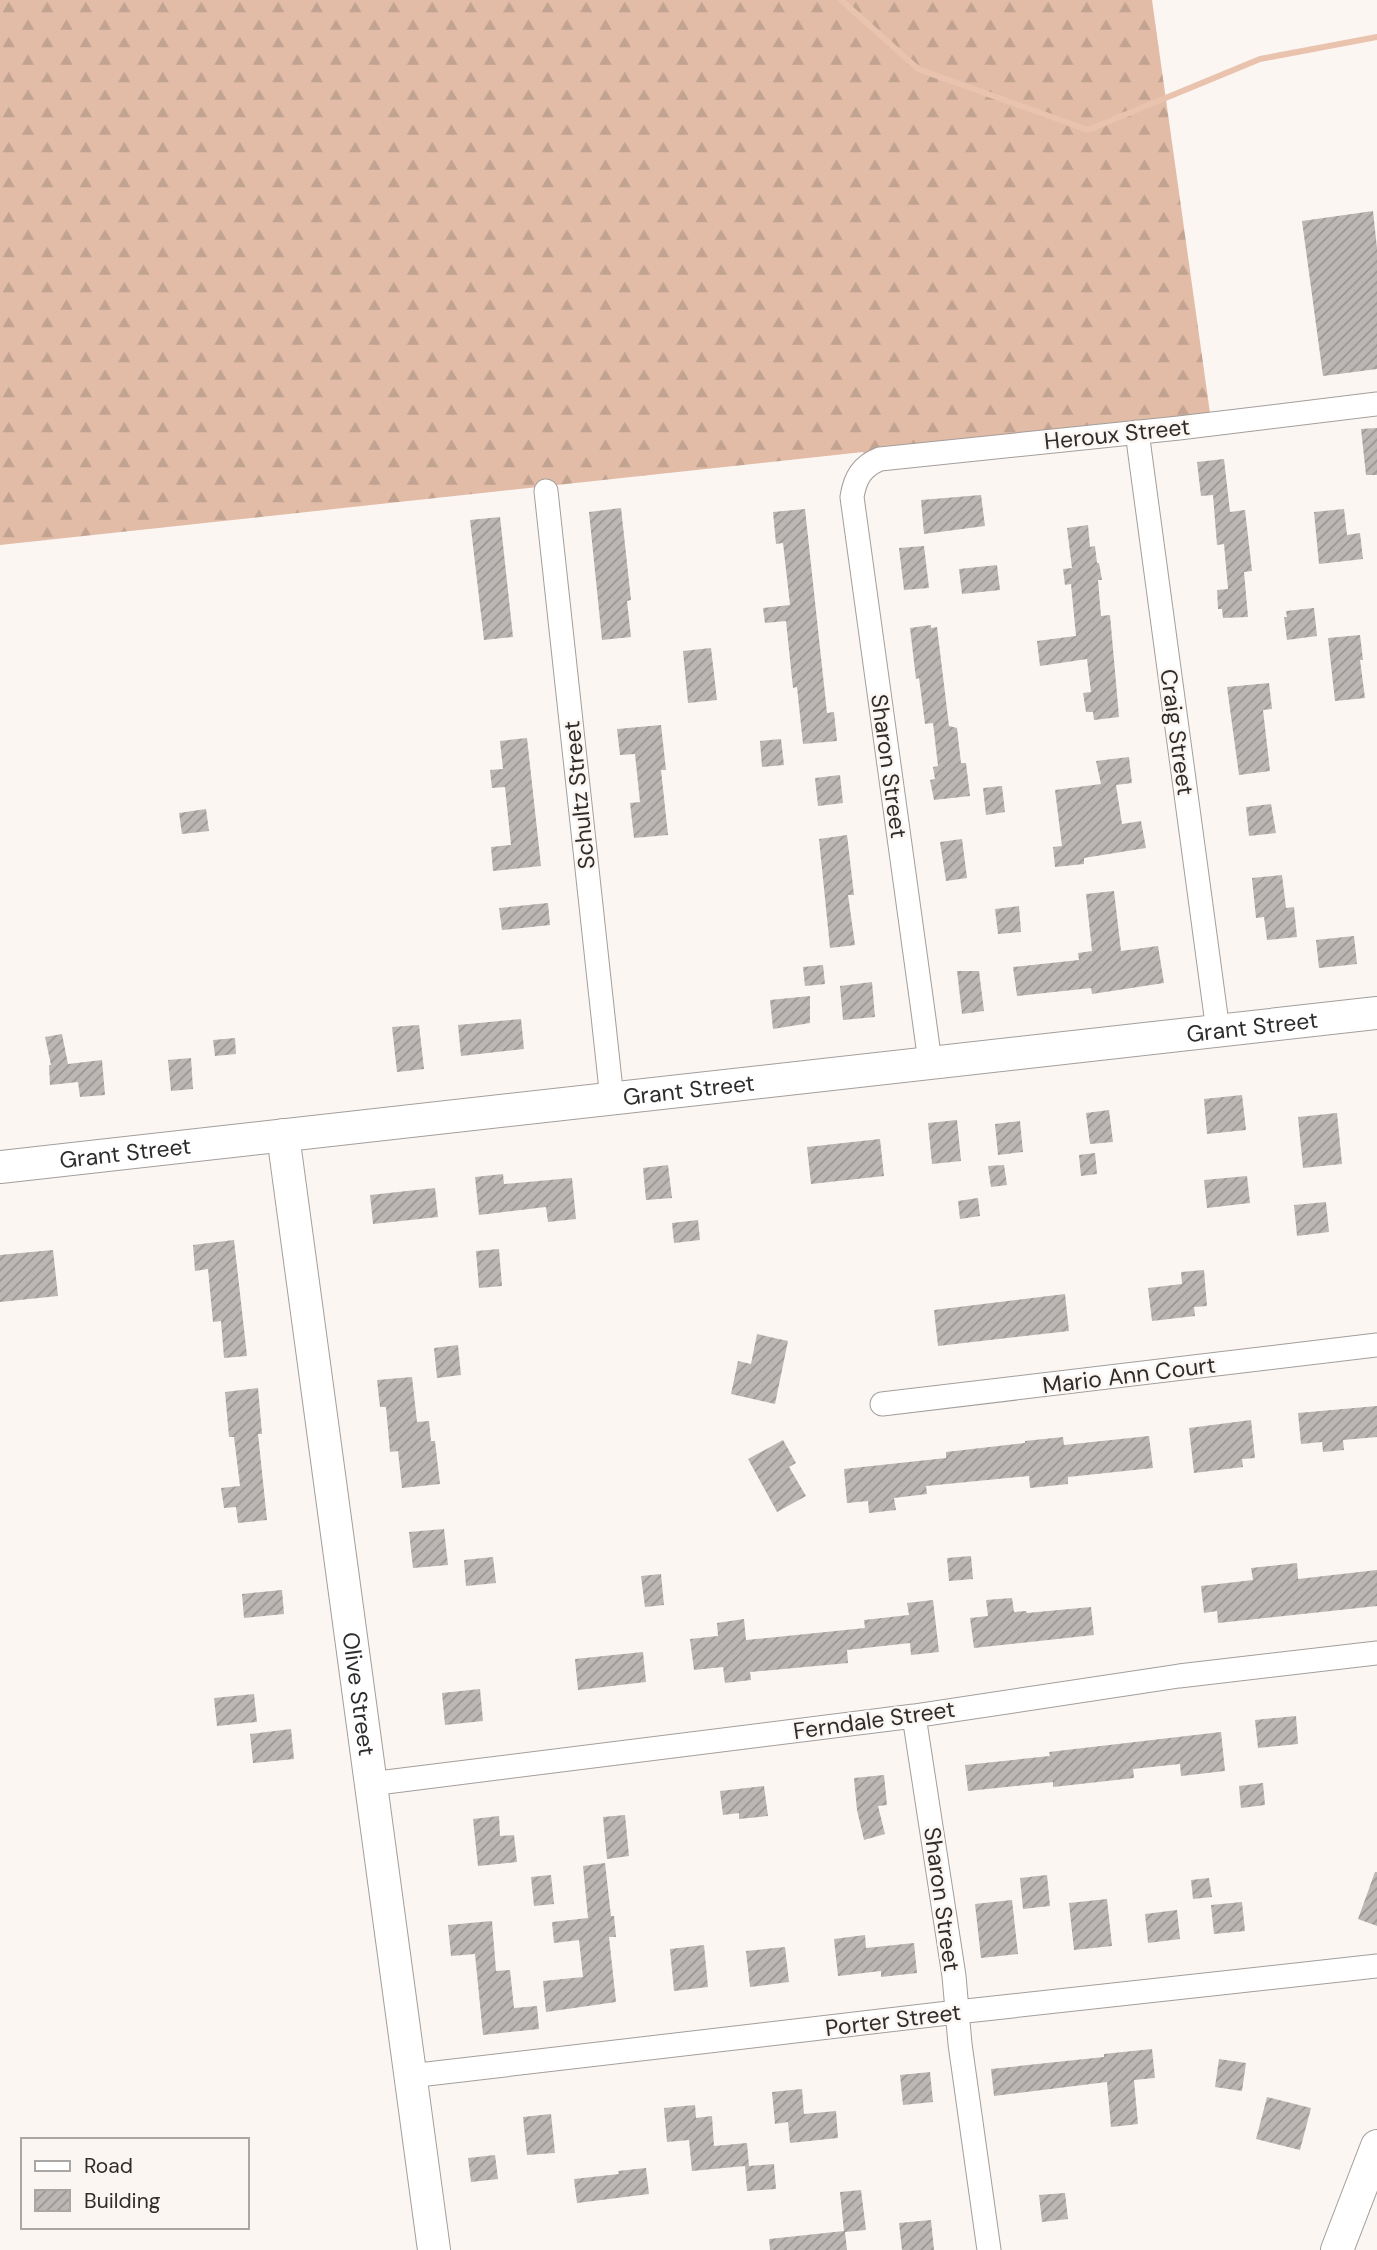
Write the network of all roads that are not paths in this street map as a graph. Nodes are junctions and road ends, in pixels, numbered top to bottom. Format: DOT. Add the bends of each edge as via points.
graph roads {
  1 [pos="1377,404"];
  2 [pos="1137,432"];
  3 [pos="861,472"];
  4 [pos="546,491"];
  5 [pos="1377,1013"];
  6 [pos="1218,1031"];
  7 [pos="930,1062"];
  8 [pos="611,1099"];
  9 [pos="284,1135"];
  10 [pos="0,1167"];
  11 [pos="1377,1345"];
  12 [pos="882,1404"];
  13 [pos="1377,1653"];
  14 [pos="914,1716"];
  15 [pos="370,1784"];
  16 [pos="1377,1966"];
  17 [pos="957,2012"];
  18 [pos="410,2076"];
  19 [pos="1377,2146"];
  20 [pos="434,2250"];
  21 [pos="989,2250"];
  22 [pos="1337,2250"];
  1 -- 2 [label="street, Heroux Street"];
  2 -- 3 [label="street, Heroux Street" via="880,459"];
  2 -- 6 [label="street, Craig Street"];
  3 -- 7 [label="street, Sharon Street" via="852,497"];
  4 -- 8 [label="street, Schultz Street"];
  5 -- 6 [label="street, Grant Street"];
  6 -- 7 [label="street, Grant Street"];
  7 -- 8 [label="street, Grant Street"];
  8 -- 9 [label="street, Grant Street"];
  9 -- 10 [label="street, Grant Street"];
  9 -- 15 [label="street, Olive Street"];
  11 -- 12 [label="street, Mario Ann Court"];
  13 -- 14 [label="street, Ferndale Street" via="1179,1676"];
  14 -- 15 [label="street, Ferndale Street"];
  14 -- 17 [label="street, Sharon Street"];
  15 -- 18 [label="street, Olive Street"];
  16 -- 17 [label="street, Porter Street"];
  17 -- 18 [label="street, Porter Street"];
  17 -- 21 [label="street, Sharon Street"];
  18 -- 20 [label="street, Olive Street"];
  19 -- 22 [label="street"];
}
